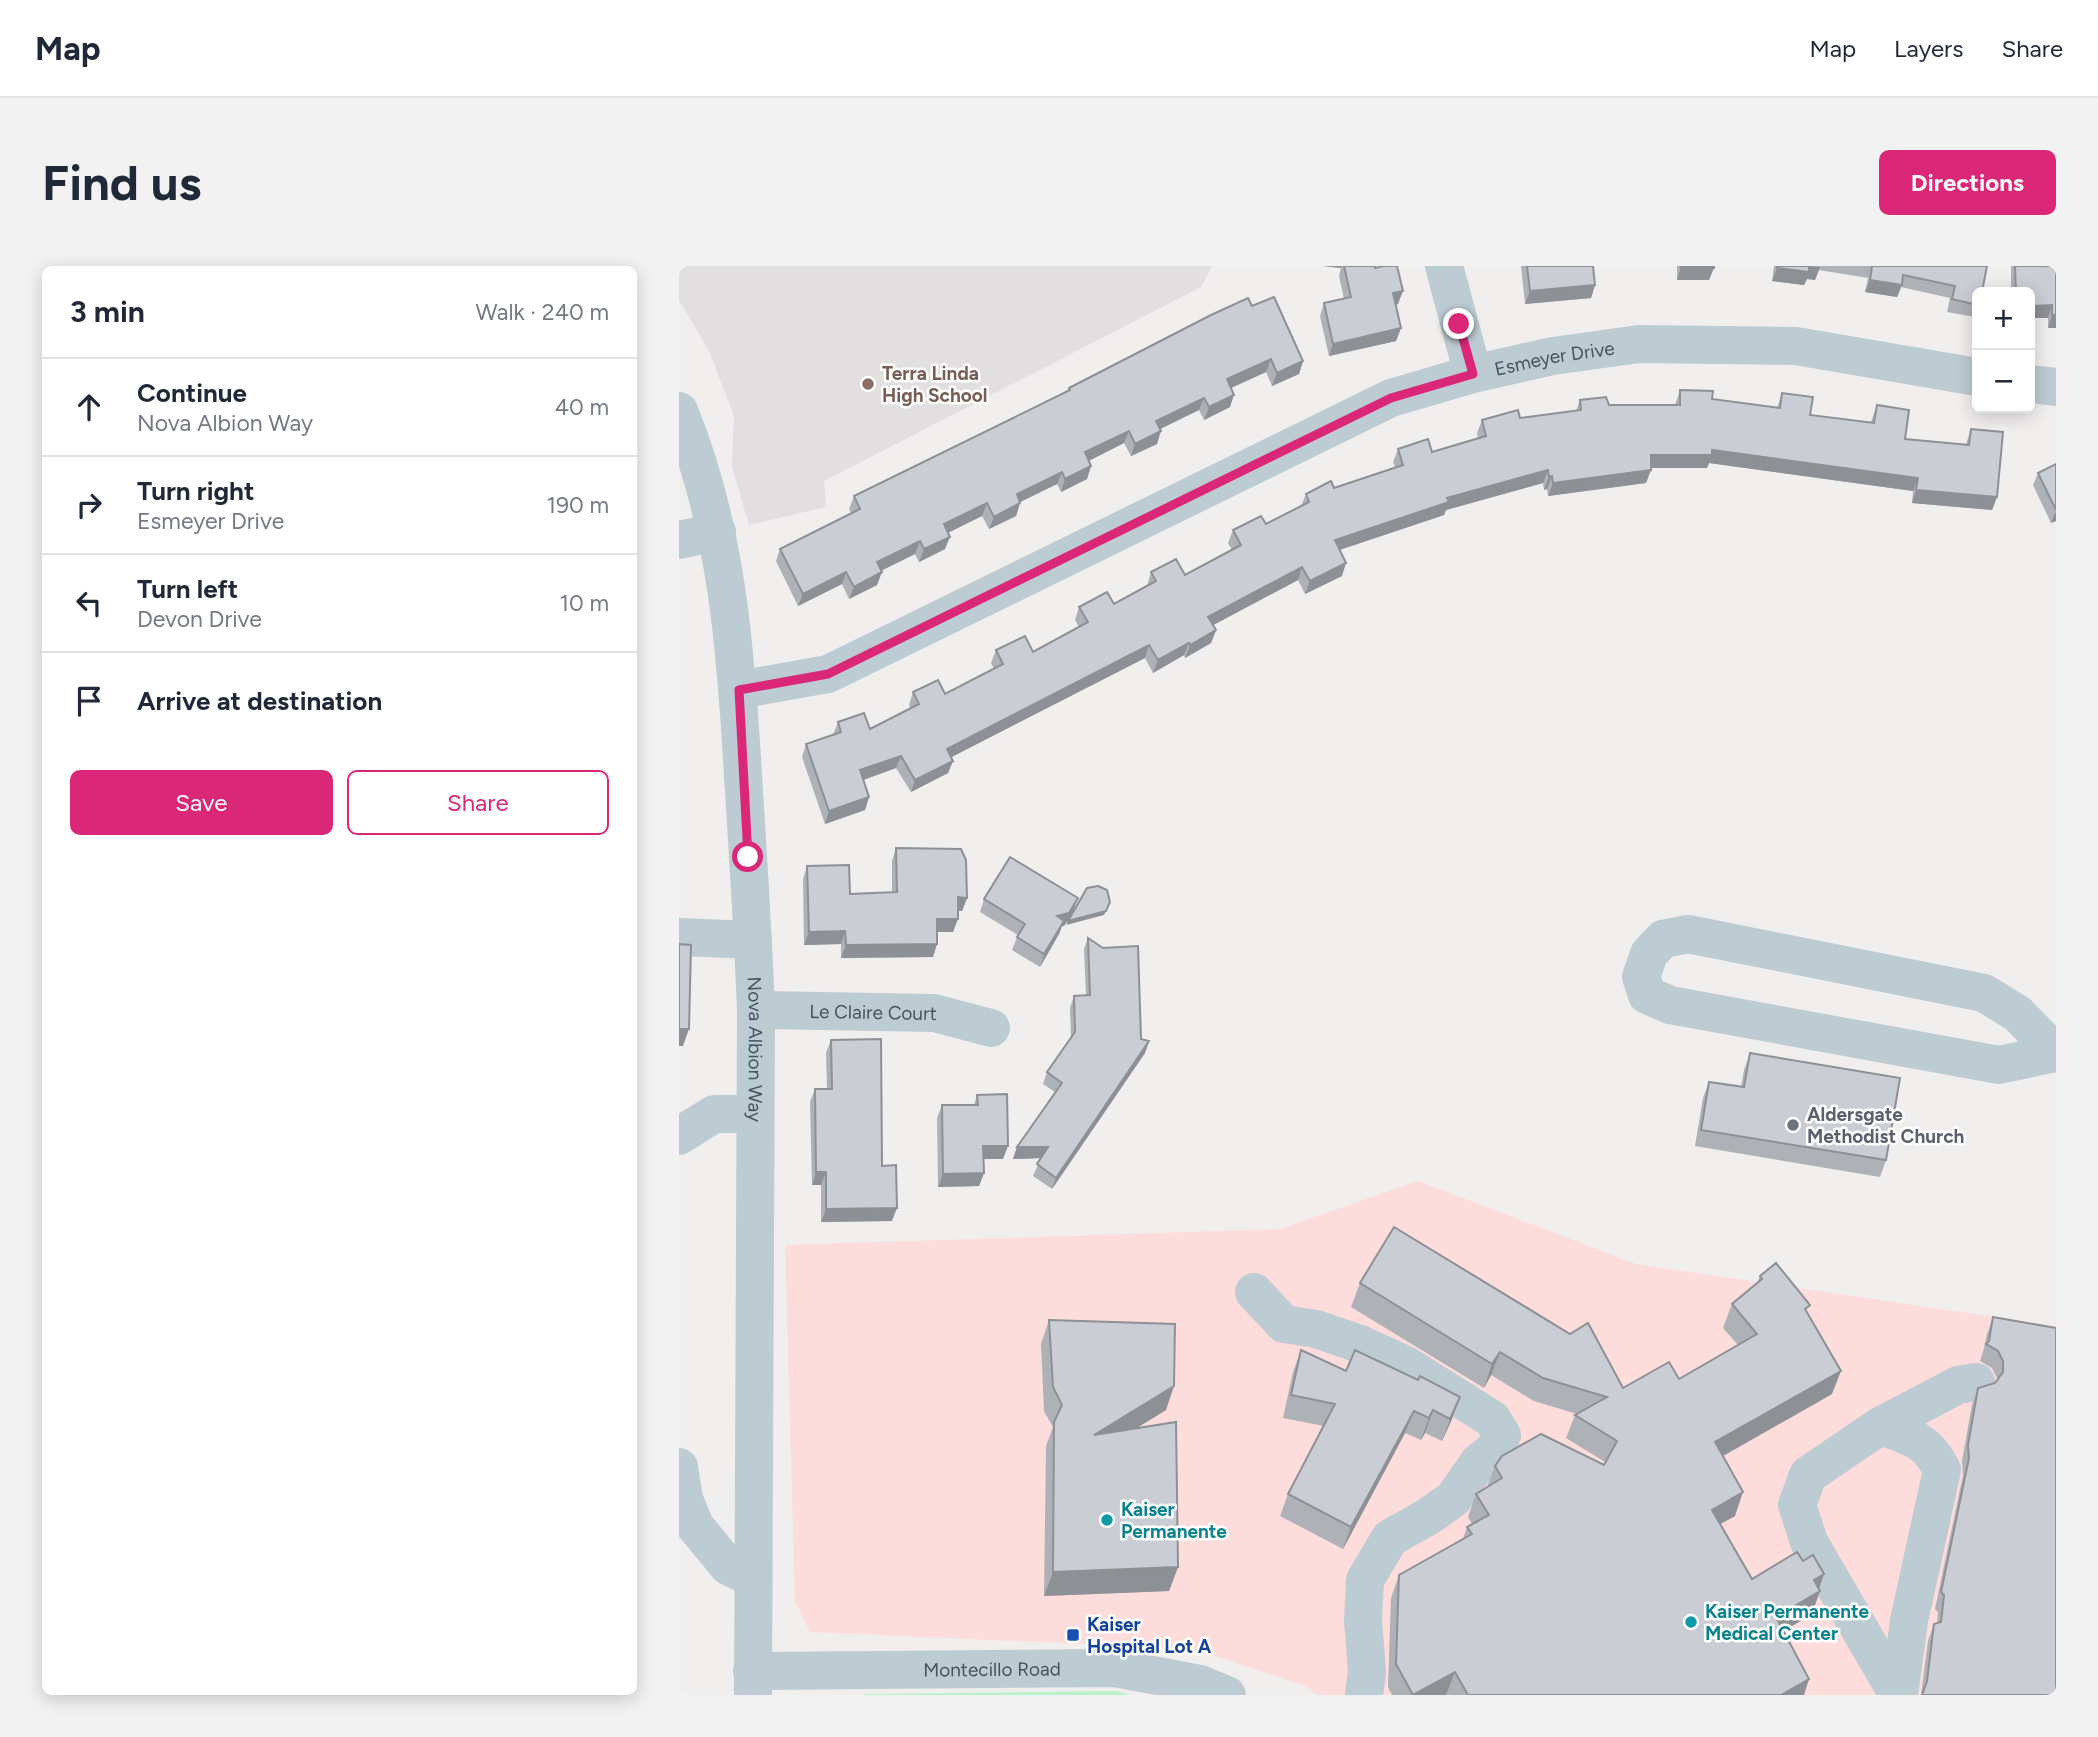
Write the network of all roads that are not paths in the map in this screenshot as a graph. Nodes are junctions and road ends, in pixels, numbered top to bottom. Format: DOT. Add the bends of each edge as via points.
graph roads {
  1 [pos="1444,266"];
  2 [pos="1473,374"];
  3 [pos="1972,376"];
  4 [pos="2035,385"];
  5 [pos="2056,387"];
  6 [pos="679,411"];
  7 [pos="717,532"];
  8 [pos="679,540"];
  9 [pos="739,690"];
  10 [pos="679,937"];
  11 [pos="753,940"];
  12 [pos="755,1010"];
  13 [pos="991,1028"];
  14 [pos="2056,1053"];
  15 [pos="755,1114"];
  16 [pos="679,1136"];
  17 [pos="1254,1292"];
  18 [pos="1976,1382"];
  19 [pos="1879,1426"];
  20 [pos="679,1467"];
  21 [pos="753,1578"];
  22 [pos="753,1683"];
  23 [pos="1227,1695"];
  24 [pos="1364,1695"];
  25 [pos="1898,1695"];
  1 -- 2 [label="street"];
  2 -- 3 [label="street, Esmeyer Drive" via="1639,344 1796,346"];
  2 -- 9 [label="street, Esmeyer Drive" via="1391,398 828,674"];
  4 -- 5 [label="street"];
  6 -- 7 [label="street, Nova Albion Way"];
  7 -- 8 [label="street"];
  7 -- 9 [label="street, Nova Albion Way"];
  9 -- 11 [label="street, Nova Albion Way"];
  10 -- 11 [label="street"];
  11 -- 12 [label="street, Nova Albion Way"];
  12 -- 13 [label="street, Le Claire Court" via="934,1013"];
  12 -- 15 [label="street, Nova Albion Way"];
  14 -- 14 [label="street" via="2018,1014 1984,993 1688,934 1663,939 1649,954 1641,978 1647,995 1670,1005 1999,1066"];
  15 -- 16 [label="street" via="713,1114"];
  15 -- 21 [label="street, Nova Albion Way"];
  17 -- 24 [label="street" via="1284,1324 1349,1340 1406,1365 1492,1419 1502,1435 1453,1499 1390,1538 1365,1580"];
  18 -- 19 [label="street" via="1958,1385"];
  19 -- 25 [label="street" via="1911,1437 1934,1452 1942,1469"];
  19 -- 25 [label="street" via="1808,1475 1797,1505 1809,1542"];
  20 -- 21 [label="street" via="684,1499 695,1526 728,1566"];
  21 -- 22 [label="street, Nova Albion Way"];
  22 -- 23 [label="street, Montecillo Road" via="1115,1668 1199,1684"];
}
